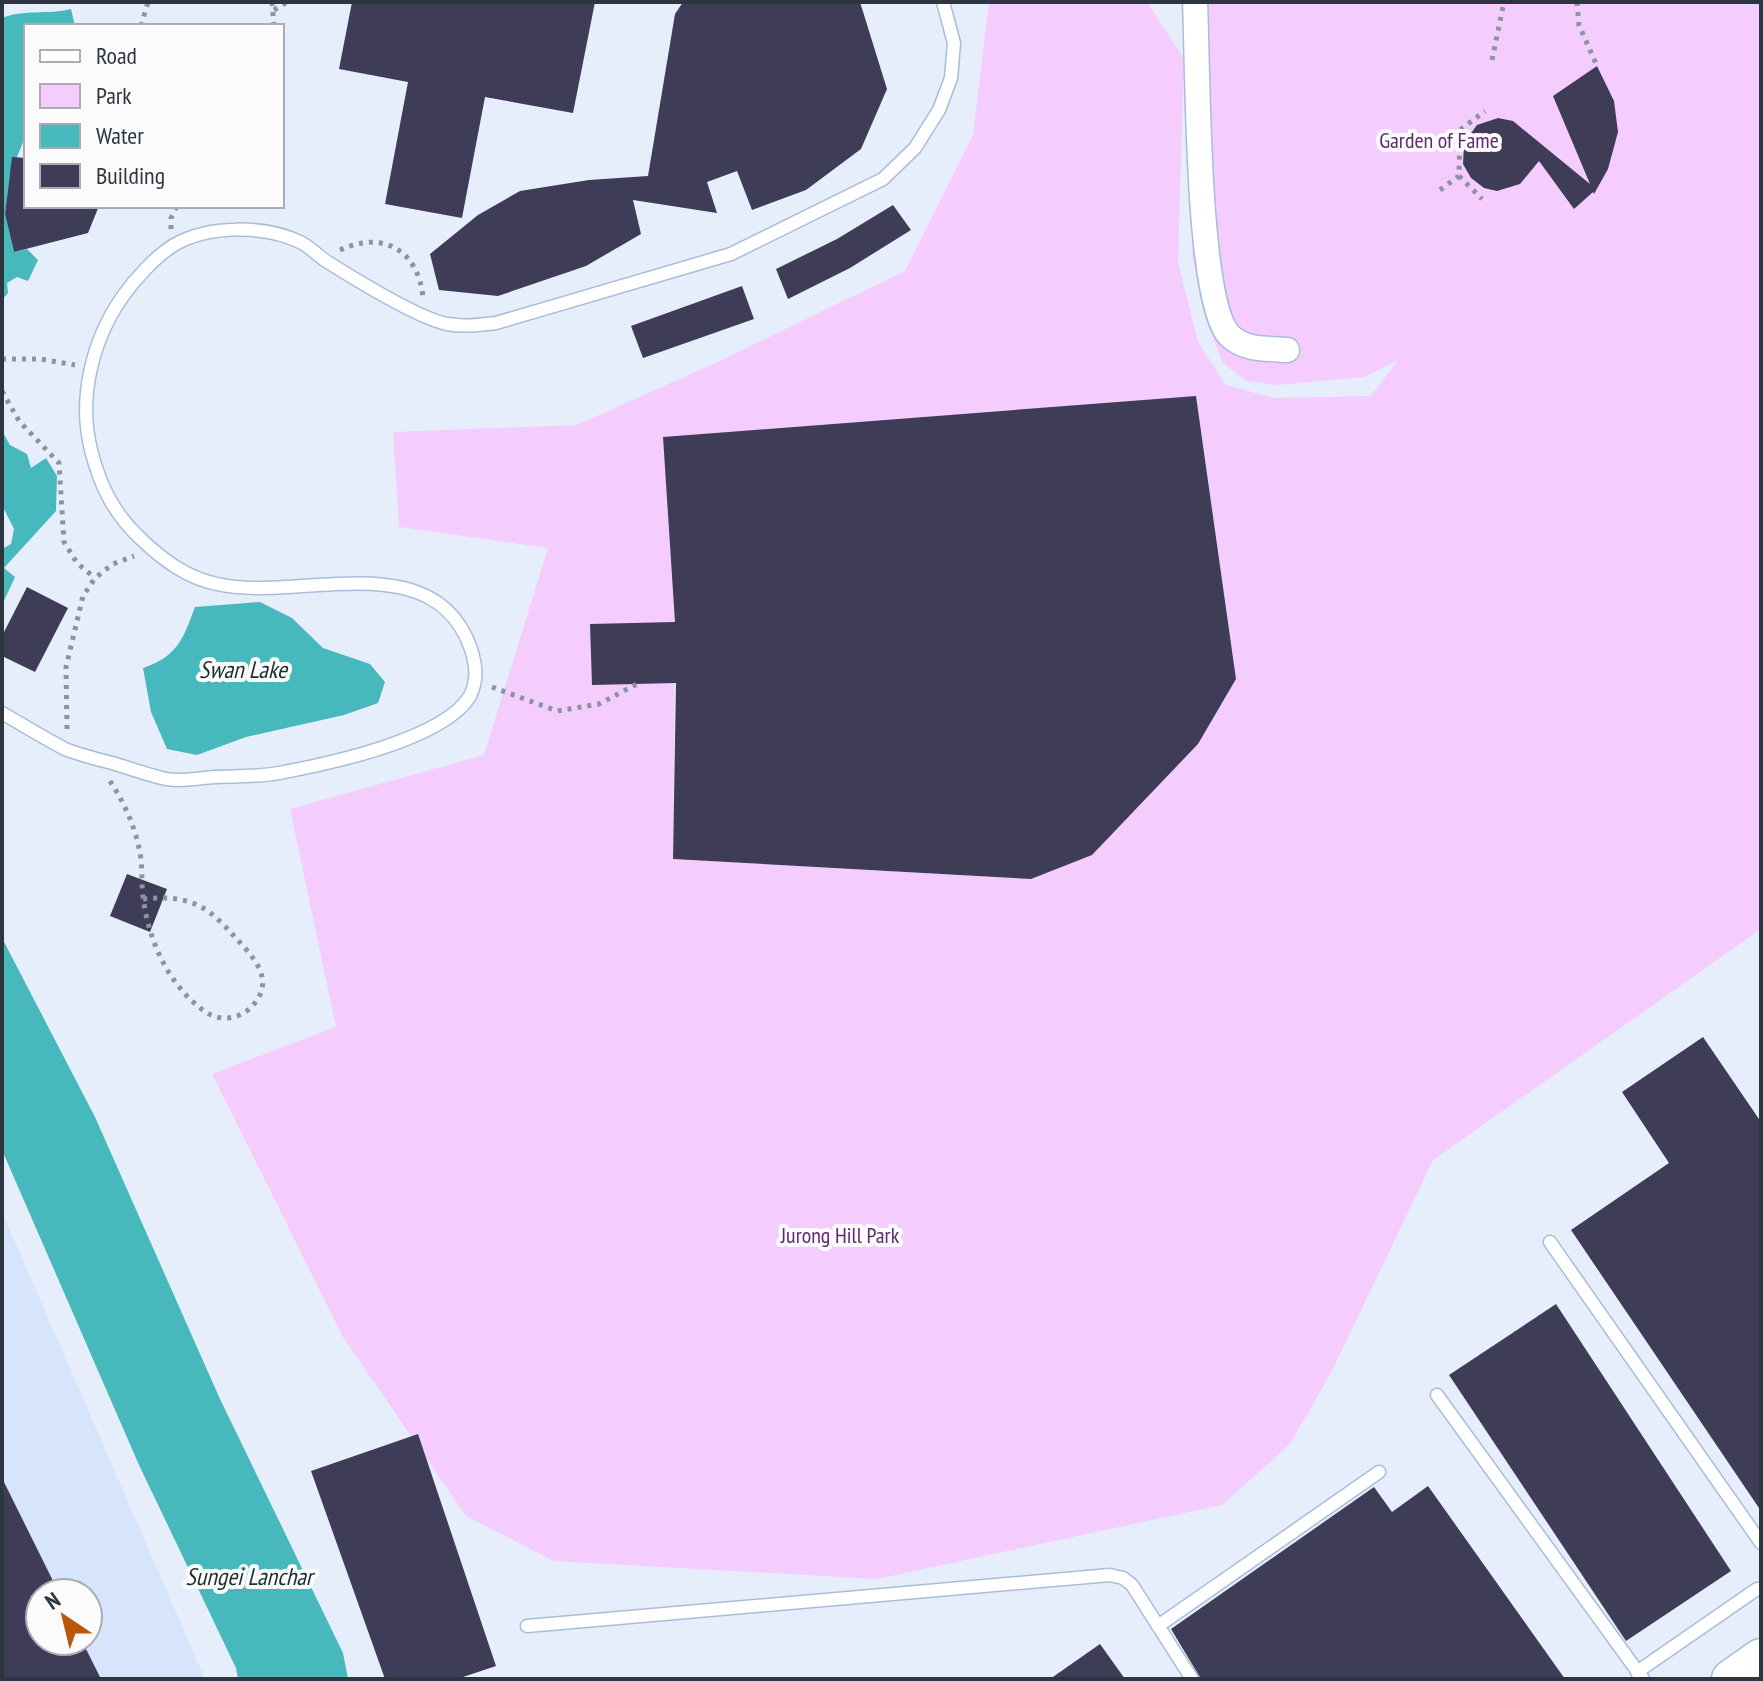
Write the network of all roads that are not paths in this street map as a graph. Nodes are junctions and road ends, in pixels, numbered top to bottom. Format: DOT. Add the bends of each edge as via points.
graph roads {
  1 [pos="943,2"];
  2 [pos="1195,2"];
  3 [pos="1287,350"];
  4 [pos="2,713"];
  5 [pos="1550,1242"];
  6 [pos="1437,1395"];
  7 [pos="1379,1472"];
  8 [pos="1761,1543"];
  9 [pos="1757,1589"];
  10 [pos="527,1626"];
  11 [pos="1158,1626"];
  12 [pos="1761,1658"];
  13 [pos="1640,1675"];
  14 [pos="1192,1679"];
  15 [pos="1731,1679"];
  1 -- 4 [label="lane" via="954,43 951,78 915,148 883,179 731,254 592,297 469,326 419,314 301,242 270,232 204,233 173,245 123,297 101,340 85,399 99,479 121,520 183,572 218,585 390,584 439,604 465,634 476,667 470,695 461,706 426,731 387,747 276,774 169,780 68,750"];
  2 -- 3 [label="street" via="1206,253 1217,312 1228,334 1247,347"];
  5 -- 8 [label="lane"];
  6 -- 13 [label="lane"];
  7 -- 11 [label="lane"];
  9 -- 13 [label="lane"];
  10 -- 11 [label="lane" via="1110,1575 1132,1585"];
  11 -- 14 [label="lane"];
  12 -- 15 [label="main road"];
}
